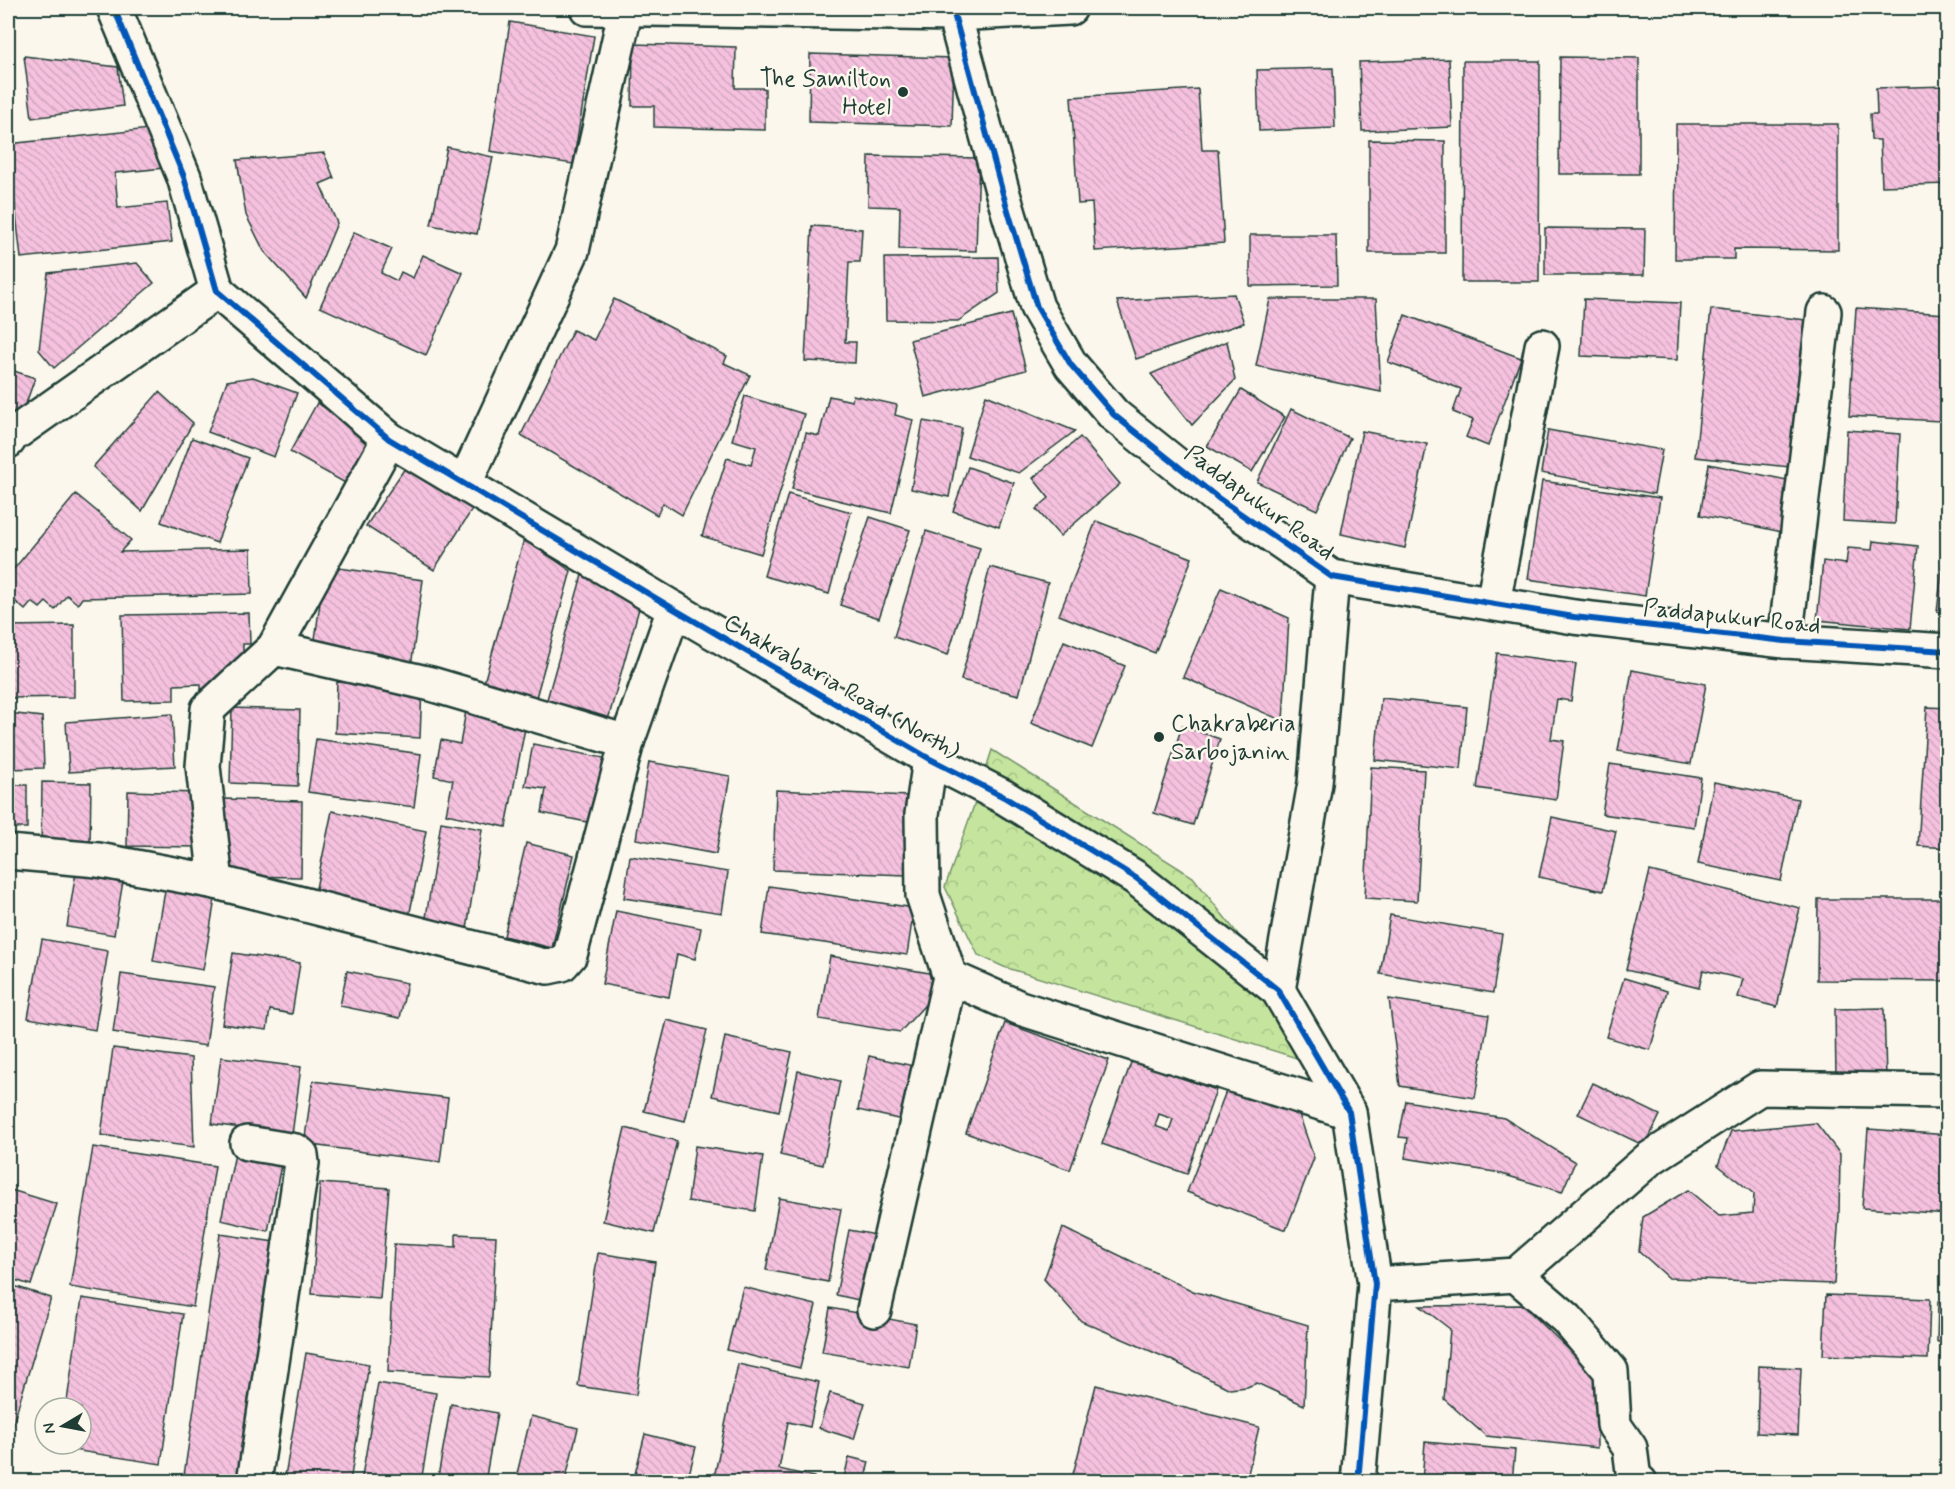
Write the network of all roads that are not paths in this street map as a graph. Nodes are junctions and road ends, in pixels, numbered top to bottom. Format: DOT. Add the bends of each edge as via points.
graph roads {
  1 [pos="114,8"];
  2 [pos="587,8"];
  3 [pos="626,8"];
  4 [pos="1070,8"];
  5 [pos="954,11"];
  6 [pos="217,291"];
  7 [pos="1824,312"];
  8 [pos="1542,346"];
  9 [pos="389,439"];
  10 [pos="8,441"];
  11 [pos="465,483"];
  12 [pos="1332,577"];
  13 [pos="1492,603"];
  14 [pos="674,609"];
  15 [pos="1785,641"];
  16 [pos="274,648"];
  17 [pos="1947,651"];
  18 [pos="627,742"];
  19 [pos="930,759"];
  20 [pos="8,852"];
  21 [pos="216,882"];
  22 [pos="950,977"];
  23 [pos="1278,990"];
  24 [pos="1947,1091"];
  25 [pos="1349,1112"];
  26 [pos="247,1143"];
  27 [pos="1516,1275"];
  28 [pos="1375,1284"];
  29 [pos="874,1310"];
  30 [pos="254,1482"];
  31 [pos="1358,1482"];
  32 [pos="1640,1482"];
  1 -- 6 [label="street" via="184,177"];
  2 -- 3 [label="street"];
  3 -- 5 [label="street"];
  3 -- 11 [label="street" via="572,251"];
  4 -- 5 [label="street"];
  5 -- 12 [label="street, Paddapukur Road" via="1037,307 1071,365 1114,415 1218,498"];
  6 -- 9 [label="street, Chakrabaria Road (North)"];
  6 -- 10 [label="street"];
  7 -- 15 [label="street"];
  8 -- 13 [label="street"];
  9 -- 11 [label="street, Chakrabaria Road (North)"];
  9 -- 16 [label="street"];
  11 -- 14 [label="street, Chakrabaria Road (North)"];
  12 -- 13 [label="street, Paddapukur Road"];
  12 -- 23 [label="street" via="1315,783"];
  13 -- 15 [label="street, Paddapukur Road" via="1574,617"];
  14 -- 18 [label="street"];
  14 -- 19 [label="street, Chakrabaria Road (North)"];
  15 -- 17 [label="street, Paddapukur Road"];
  16 -- 18 [label="street" via="431,684"];
  16 -- 21 [label="street" via="208,709 203,766"];
  18 -- 21 [label="street" via="570,955 562,964 548,967"];
  19 -- 22 [label="street" via="922,814 923,895"];
  19 -- 23 [label="street, Chakrabaria Road (North)" via="1005,797 1136,878"];
  20 -- 21 [label="street" via="98,860"];
  22 -- 25 [label="street" via="1020,1008"];
  22 -- 29 [label="street"];
  23 -- 25 [label="street, Chakrabaria Road (North)"];
  24 -- 27 [label="street" via="1760,1088 1649,1159"];
  25 -- 28 [label="street, Chakrabaria Road (North)"];
  26 -- 30 [label="street" via="296,1151 302,1163"];
  27 -- 28 [label="street"];
  27 -- 32 [label="street" via="1567,1319 1611,1371 1614,1425 1630,1448 1634,1479"];
  28 -- 31 [label="street, Chakrabaria Road (North)"];
}
